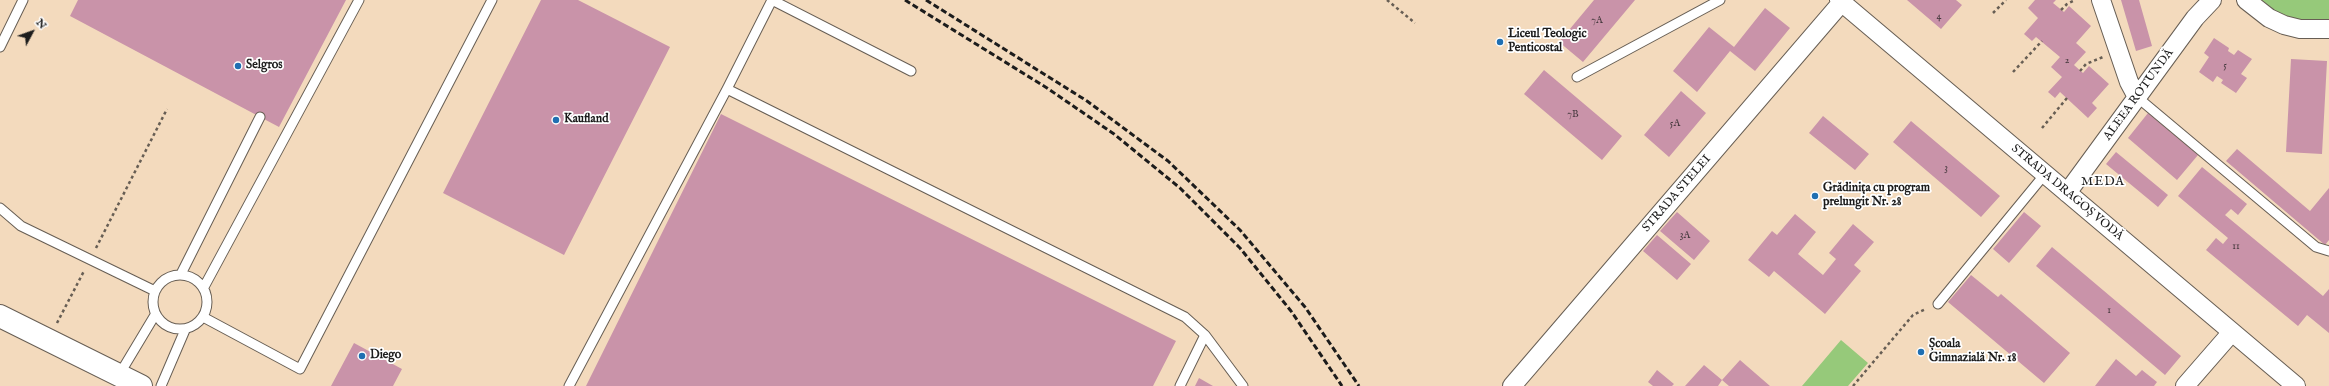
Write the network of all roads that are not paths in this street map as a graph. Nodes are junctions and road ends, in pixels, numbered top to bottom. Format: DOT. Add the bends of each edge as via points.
graph roads {
  1 [pos="23,0"];
  2 [pos="359,0"];
  3 [pos="492,0"];
  4 [pos="772,0"];
  5 [pos="1720,0"];
  6 [pos="2101,0"];
  7 [pos="2212,0"];
  8 [pos="2246,0"];
  9 [pos="1840,1"];
  10 [pos="2329,29"];
  11 [pos="0,47"];
  12 [pos="911,71"];
  13 [pos="1577,77"];
  14 [pos="728,89"];
  15 [pos="2137,97"];
  16 [pos="260,117"];
  17 [pos="2046,174"];
  18 [pos="2067,193"];
  19 [pos="0,208"];
  20 [pos="2329,251"];
  21 [pos="181,274"];
  22 [pos="204,287"];
  23 [pos="155,291"];
  24 [pos="1938,304"];
  25 [pos="155,315"];
  26 [pos="203,317"];
  27 [pos="1,318"];
  28 [pos="185,330"];
  29 [pos="2232,332"];
  30 [pos="1206,335"];
  31 [pos="119,375"];
  32 [pos="141,386"];
  33 [pos="161,386"];
  34 [pos="569,386"];
  35 [pos="1180,386"];
  36 [pos="1243,386"];
  37 [pos="1512,386"];
  38 [pos="2185,386"];
  39 [pos="2296,386"];
  1 -- 11 [label="lane"];
  2 -- 22 [label="lane"];
  3 -- 26 [label="lane" via="300,369"];
  4 -- 12 [label="lane"];
  4 -- 14 [label="lane"];
  5 -- 13 [label="lane"];
  6 -- 15 [label="street" via="2129,82"];
  7 -- 15 [label="street, ALEEA ROTUNDĂ" via="2195,18"];
  8 -- 10 [label="street" via="2284,25 2300,29"];
  9 -- 17 [label="street, STRADA DRAGOȘ VODĂ"];
  9 -- 37 [label="street, STRADA STELEI"];
  14 -- 30 [label="lane" via="1185,318"];
  14 -- 34 [label="lane"];
  15 -- 18 [label="street, ALEEA ROTUNDĂ"];
  15 -- 20 [label="lane" via="2316,247"];
  16 -- 21 [label="lane"];
  17 -- 18 [label="street, STRADA DRAGOȘ VODĂ"];
  17 -- 24 [label="lane"];
  18 -- 29 [label="street, STRADA DRAGOȘ VODĂ"];
  19 -- 23 [label="lane" via="21,226"];
  21 -- 22 [label="lane" via="194,278"];
  21 -- 23 [label="lane" via="166,278"];
  22 -- 26 [label="lane" via="208,300"];
  23 -- 25 [label="lane" via="152,303"];
  25 -- 28 [label="lane" via="163,324 173,329"];
  25 -- 31 [label="lane"];
  26 -- 28 [label="lane" via="197,324"];
  27 -- 31 [label="main road"];
  28 -- 33 [label="lane"];
  29 -- 38 [label="street"];
  29 -- 39 [label="street, STRADA DRAGOȘ VODĂ"];
  30 -- 35 [label="lane"];
  30 -- 36 [label="lane"];
  31 -- 32 [label="main road"];
}
